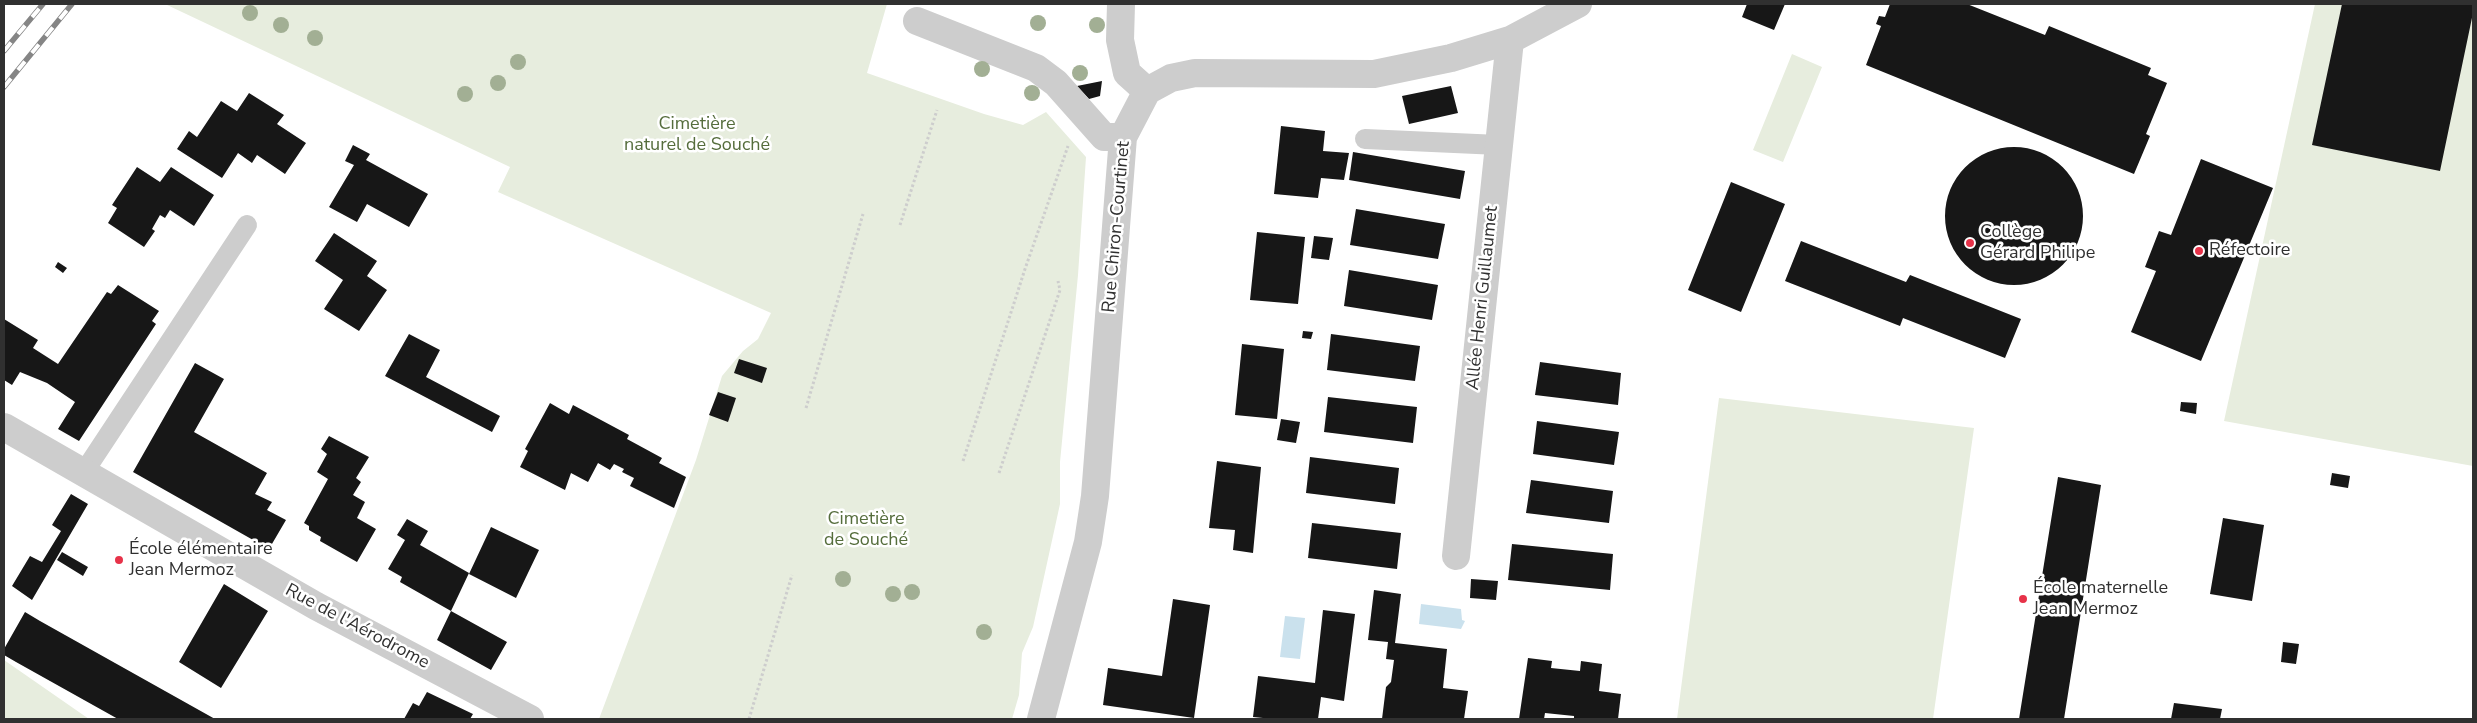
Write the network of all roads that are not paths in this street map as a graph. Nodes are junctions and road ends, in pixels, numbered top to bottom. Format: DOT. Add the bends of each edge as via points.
graph roads {
  1 [pos="1121,4"];
  2 [pos="1578,4"];
  3 [pos="917,22"];
  4 [pos="1510,40"];
  5 [pos="1147,91"];
  6 [pos="1123,136"];
  7 [pos="1364,138"];
  8 [pos="1499,145"];
  9 [pos="247,225"];
  10 [pos="4,427"];
  11 [pos="84,472"];
  12 [pos="1456,556"];
  13 [pos="530,719"];
  14 [pos="1041,719"];
  1 -- 5 [label="street" via="1120,40 1127,73"];
  2 -- 4 [label="street"];
  3 -- 6 [label="street" via="1036,68 1056,83 1104,137"];
  4 -- 5 [label="street" via="1451,58 1374,74 1195,73 1171,78"];
  4 -- 8 [label="street, Allée Henri Guillaumet"];
  5 -- 6 [label="street, Rue Chiron-Courtinet"];
  6 -- 14 [label="street, Rue Chiron-Courtinet" via="1095,496 1088,542"];
  7 -- 8 [label="lane"];
  8 -- 12 [label="street, Allée Henri Guillaumet"];
  9 -- 11 [label="lane"];
  10 -- 11 [label="street, Rue de l'Aérodrome"];
  11 -- 13 [label="street, Rue de l'Aérodrome" via="316,606"];
}
